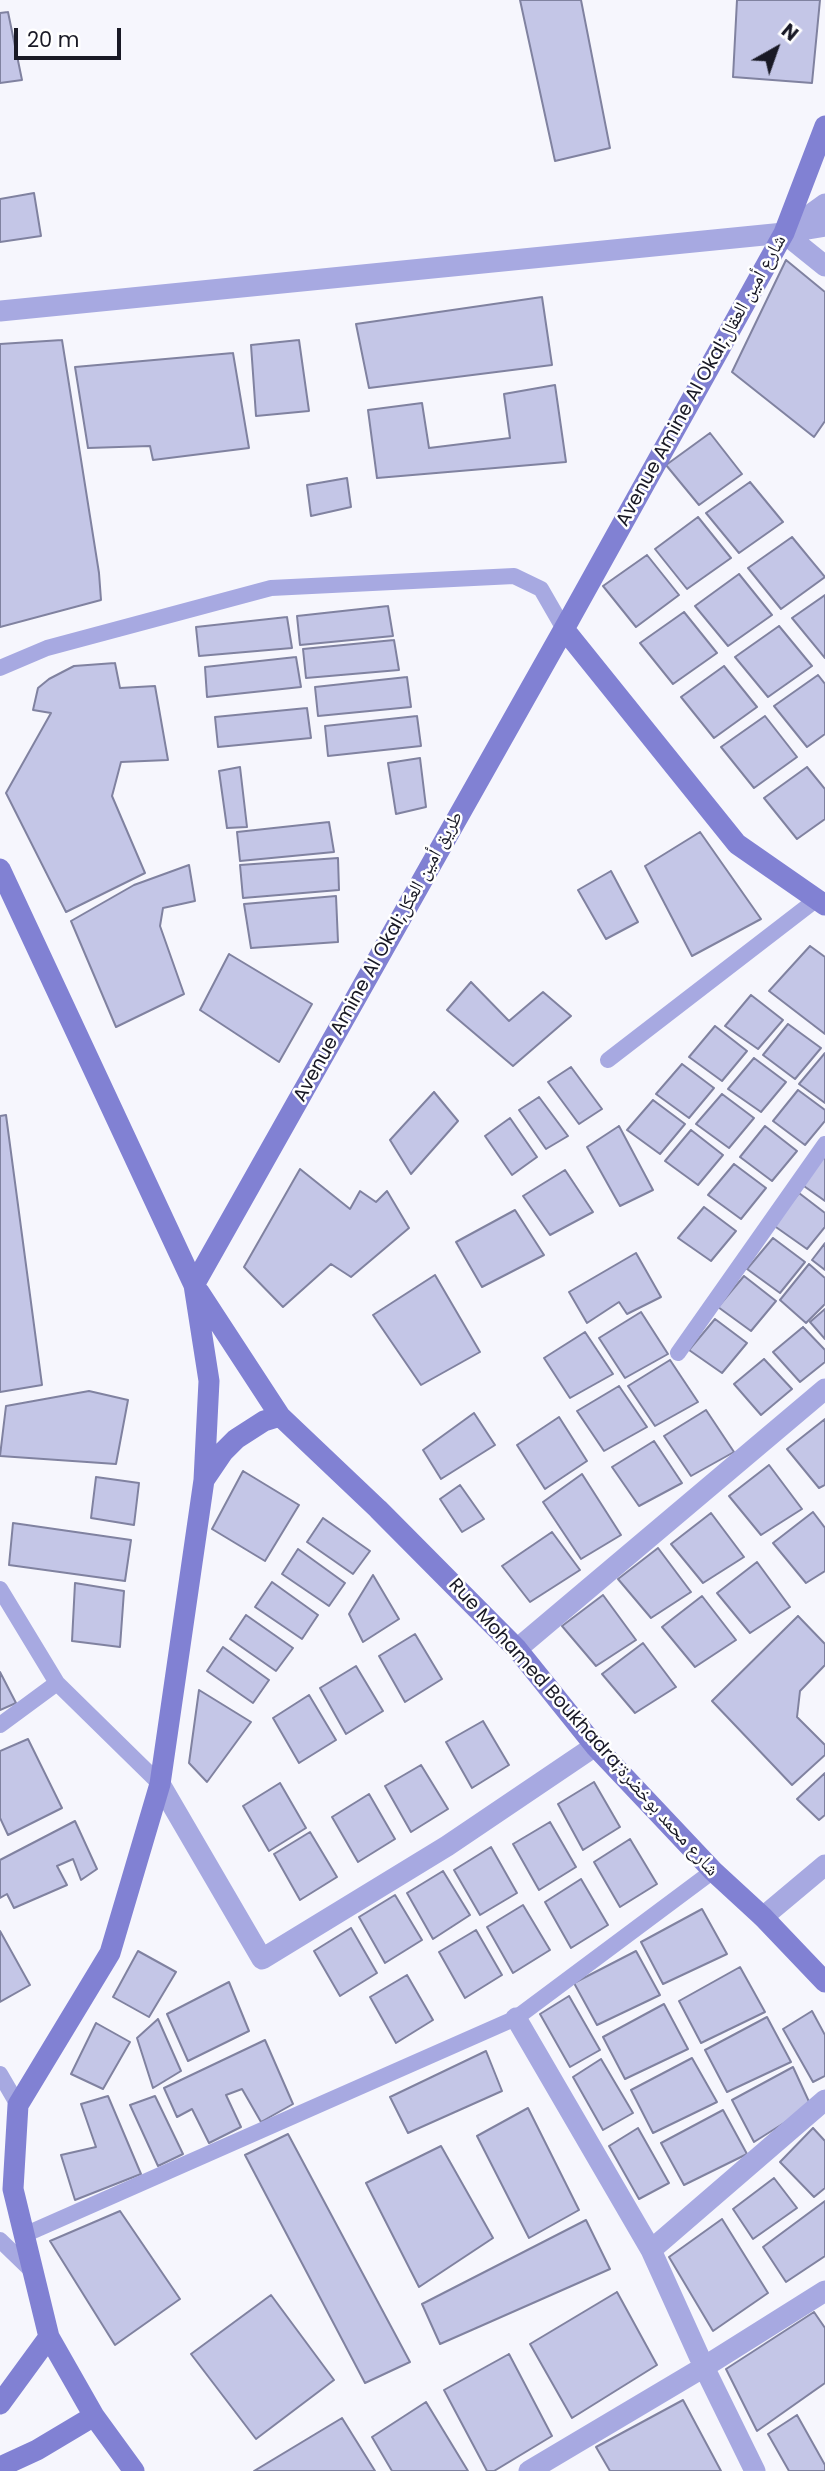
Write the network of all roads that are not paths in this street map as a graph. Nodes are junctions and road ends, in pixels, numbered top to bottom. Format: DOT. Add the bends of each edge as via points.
graph roads {
  1 [pos="825,126"];
  2 [pos="825,204"];
  3 [pos="825,226"];
  4 [pos="784,233"];
  5 [pos="825,266"];
  6 [pos="0,311"];
  7 [pos="564,629"];
  8 [pos="0,668"];
  9 [pos="0,869"];
  10 [pos="821,902"];
  11 [pos="608,1060"];
  12 [pos="825,1144"];
  13 [pos="194,1285"];
  14 [pos="678,1353"];
  15 [pos="825,1389"];
  16 [pos="280,1416"];
  17 [pos="204,1480"];
  18 [pos="0,1589"];
  19 [pos="517,1649"];
  20 [pos="57,1683"];
  21 [pos="0,1725"];
  22 [pos="595,1746"];
  23 [pos="160,1784"];
  24 [pos="825,1865"];
  25 [pos="713,1871"];
  26 [pos="763,1917"];
  27 [pos="825,1982"];
  28 [pos="516,2018"];
  29 [pos="0,2074"];
  30 [pos="825,2100"];
  31 [pos="18,2105"];
  32 [pos="24,2235"];
  33 [pos="0,2241"];
  34 [pos="652,2250"];
  35 [pos="33,2272"];
  36 [pos="825,2291"];
  37 [pos="49,2337"];
  38 [pos="704,2367"];
  39 [pos="0,2404"];
  40 [pos="94,2416"];
  41 [pos="0,2467"];
  42 [pos="134,2471"];
  43 [pos="529,2471"];
  44 [pos="755,2471"];
  1 -- 4 [label="street, Avenue Amine Al Okal;شارع أمين العقال"];
  2 -- 4 [label="street"];
  3 -- 4 [label="street"];
  4 -- 5 [label="street"];
  4 -- 6 [label="street"];
  4 -- 7 [label="street, Avenue Amine Al Okal;شارع أمين العقال"];
  7 -- 8 [label="lane" via="541,589 514,576 271,588 47,648"];
  7 -- 10 [label="street" via="737,844"];
  7 -- 13 [label="street, Avenue Amine Al Okal;طريق أمين العكل"];
  9 -- 13 [label="street"];
  10 -- 11 [label="lane"];
  12 -- 14 [label="lane"];
  13 -- 16 [label="street, Rue Mohamed Boukhadra;شارع محمد بوخضرة"];
  13 -- 17 [label="street" via="209,1381"];
  15 -- 19 [label="street"];
  16 -- 17 [label="street" via="236,1439"];
  16 -- 19 [label="street, Rue Mohamed Boukhadra;شارع محمد بوخضرة"];
  17 -- 23 [label="street"];
  18 -- 20 [label="lane"];
  19 -- 22 [label="street, Rue Mohamed Boukhadra;شارع محمد بوخضرة"];
  20 -- 21 [label="lane"];
  20 -- 23 [label="lane"];
  22 -- 23 [label="street" via="447,1846 262,1959"];
  22 -- 25 [label="street, Rue Mohamed Boukhadra;شارع محمد بوخضرة"];
  23 -- 31 [label="street" via="110,1952"];
  24 -- 26 [label="street"];
  25 -- 26 [label="street, Rue Mohamed Boukhadra;شارع محمد بوخضرة"];
  25 -- 28 [label="lane"];
  26 -- 27 [label="street, Rue Mohamed Boukhadra;شارع محمد بوخضرة"];
  28 -- 32 [label="lane"];
  28 -- 34 [label="street"];
  29 -- 31 [label="lane"];
  30 -- 34 [label="street"];
  31 -- 32 [label="street" via="13,2189"];
  32 -- 35 [label="street"];
  33 -- 35 [label="lane"];
  34 -- 38 [label="street"];
  35 -- 37 [label="street"];
  36 -- 38 [label="street"];
  37 -- 39 [label="street"];
  37 -- 40 [label="street"];
  38 -- 43 [label="street"];
  38 -- 44 [label="street"];
  40 -- 41 [label="street"];
  40 -- 42 [label="street"];
}
